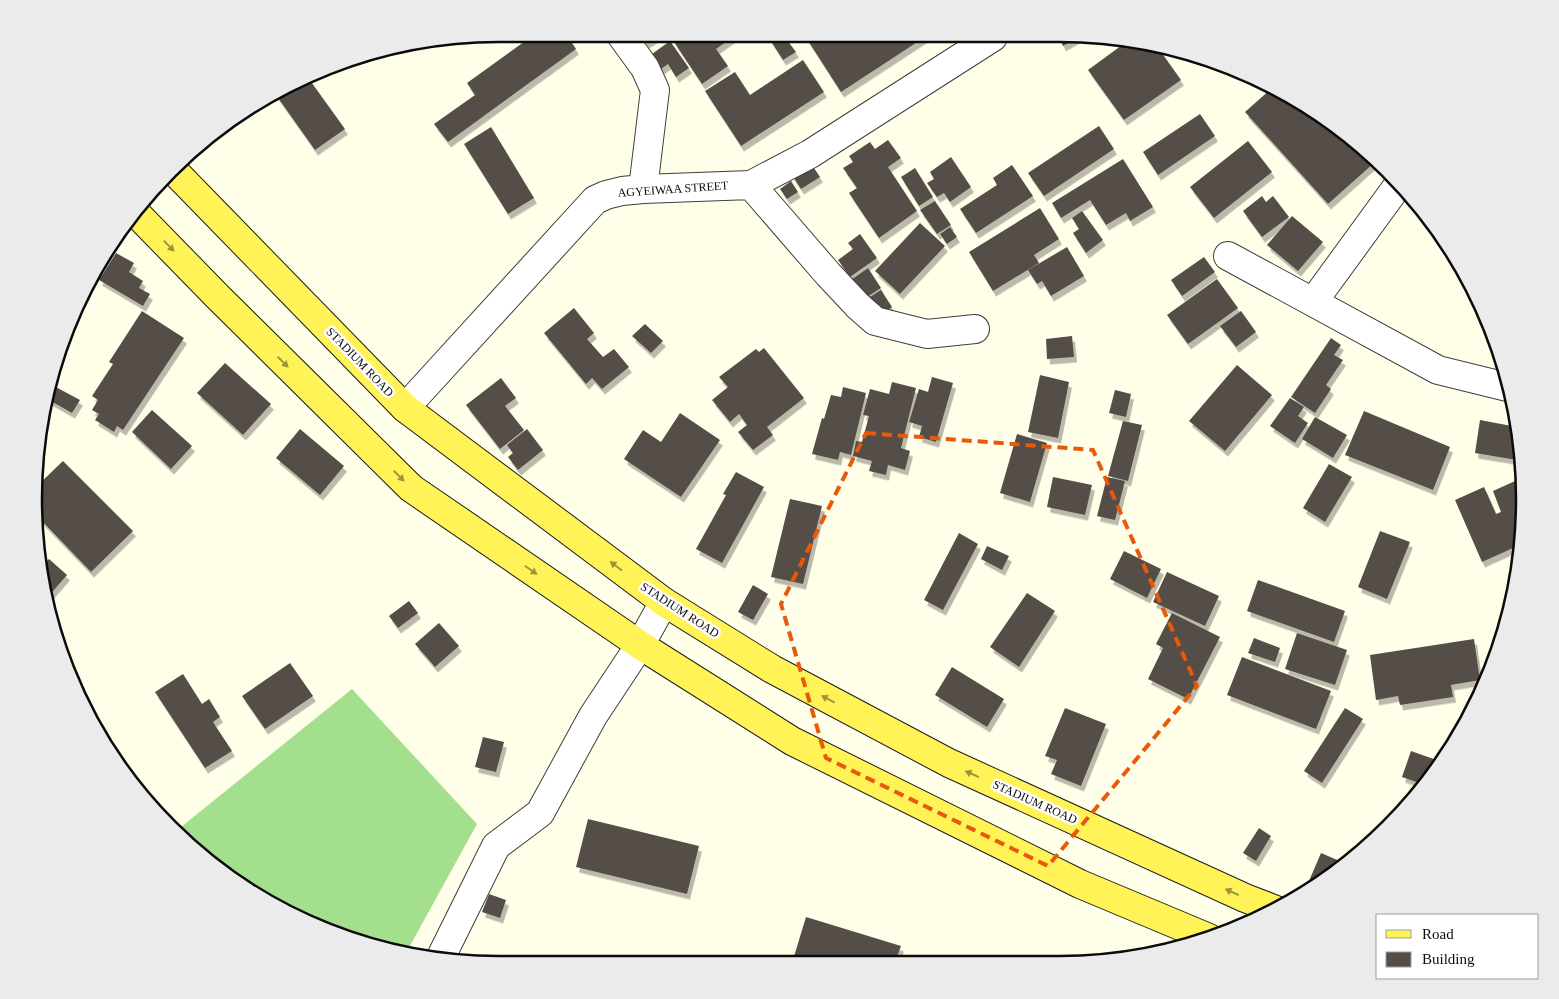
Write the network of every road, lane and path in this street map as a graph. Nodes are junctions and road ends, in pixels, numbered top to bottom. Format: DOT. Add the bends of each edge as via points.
graph roads {
  1 [pos="627,42"];
  2 [pos="975,42"];
  3 [pos="178,175"];
  4 [pos="751,185"];
  5 [pos="643,189"];
  6 [pos="1395,189"];
  7 [pos="140,217"];
  8 [pos="1228,256"];
  9 [pos="1313,302"];
  10 [pos="975,329"];
  11 [pos="1502,386"];
  12 [pos="405,408"];
  13 [pos="664,602"];
  14 [pos="640,645"];
  15 [pos="1267,906"];
  16 [pos="1200,934"];
  17 [pos="443,953"];
  1 -- 5 [label="street" via="645,68 655,90"];
  2 -- 4 [label="street, AGYEIWAA STREET" via="810,154"];
  3 -- 12 [label="main road, STADIUM ROAD"];
  4 -- 5 [label="street, AGYEIWAA STREET"];
  4 -- 10 [label="street" via="834,280 875,321 927,334"];
  5 -- 12 [label="street, AGYEIWAA STREET" via="614,193 595,200"];
  6 -- 9 [label="street"];
  7 -- 14 [label="main road, one-way" via="411,488"];
  8 -- 9 [label="street"];
  9 -- 11 [label="street" via="1438,370"];
  13 -- 12 [label="main road, STADIUM ROAD, one-way"];
  13 -- 14 [label="street"];
  15 -- 13 [label="main road, STADIUM ROAD, one-way" via="949,763 772,669"];
  14 -- 16 [label="main road" via="792,741 1080,884"];
  14 -- 17 [label="street" via="593,716 540,813 496,846"];
}
